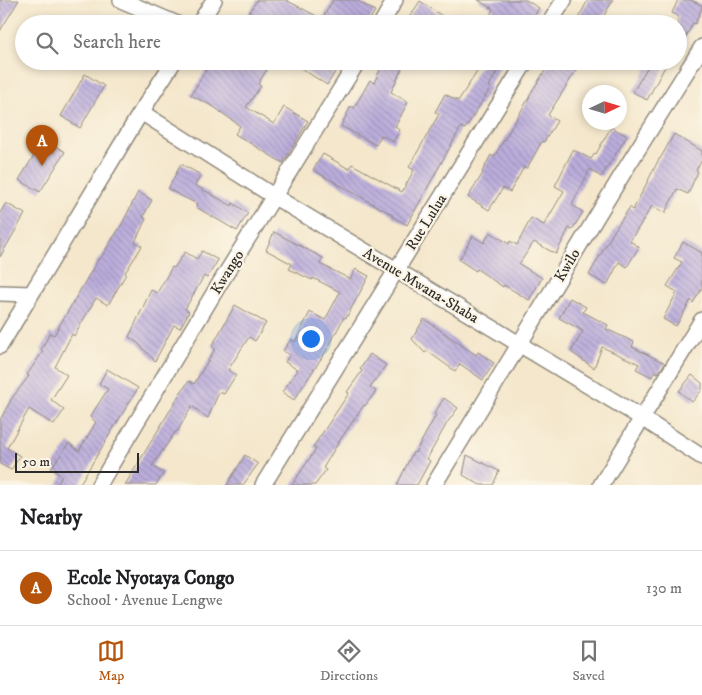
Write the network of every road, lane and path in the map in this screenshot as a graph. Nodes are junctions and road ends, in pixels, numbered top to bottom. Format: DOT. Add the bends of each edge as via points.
graph roads {
  1 [pos="121,0"];
  2 [pos="214,0"];
  3 [pos="394,0"];
  4 [pos="564,0"];
  5 [pos="156,15"];
  6 [pos="205,15"];
  7 [pos="386,15"];
  8 [pos="555,15"];
  9 [pos="702,47"];
  10 [pos="168,70"];
  11 [pos="352,70"];
  12 [pos="520,70"];
  13 [pos="141,112"];
  14 [pos="274,197"];
  15 [pos="396,270"];
  16 [pos="0,293"];
  17 [pos="31,294"];
  18 [pos="702,320"];
  19 [pos="518,344"];
  20 [pos="0,346"];
  21 [pos="642,418"];
  22 [pos="702,457"];
  23 [pos="99,485"];
  24 [pos="263,485"];
  25 [pos="434,485"];
  26 [pos="602,485"];
  1 -- 5 [label="street"];
  2 -- 6 [label="street"];
  3 -- 7 [label="street"];
  4 -- 8 [label="street"];
  9 -- 19 [label="street, Kwilo"];
  10 -- 13 [label="street"];
  11 -- 14 [label="street, Kwango"];
  12 -- 15 [label="street, Rue Lulua"];
  13 -- 14 [label="street, Avenue Mwana-Shaba"];
  13 -- 17 [label="street"];
  14 -- 15 [label="street, Avenue Mwana-Shaba"];
  14 -- 23 [label="street, Kwango"];
  15 -- 19 [label="street, Avenue Mwana-Shaba"];
  15 -- 24 [label="street, Rue Lulua"];
  16 -- 17 [label="street"];
  17 -- 20 [label="street"];
  18 -- 21 [label="street"];
  19 -- 21 [label="street, Avenue Mwana-Shaba"];
  19 -- 25 [label="street, Kwilo"];
  21 -- 22 [label="street, Avenue Mwana-Shaba"];
  21 -- 26 [label="street"];
}
